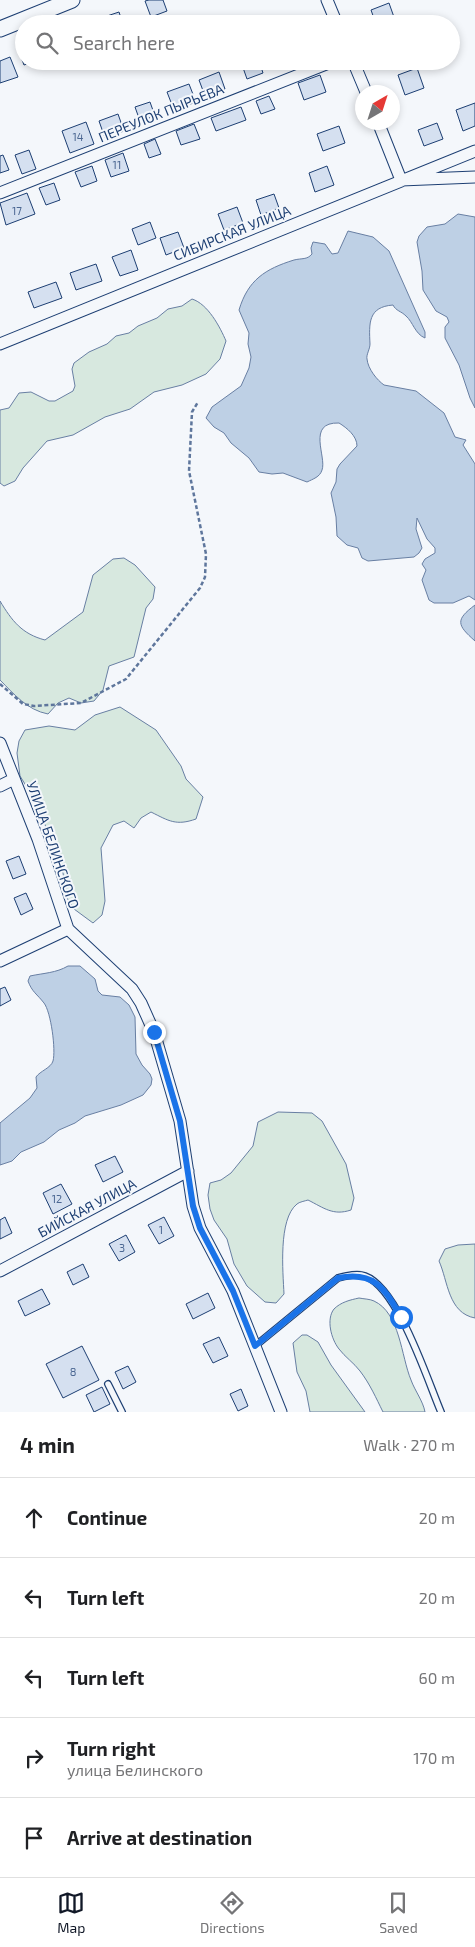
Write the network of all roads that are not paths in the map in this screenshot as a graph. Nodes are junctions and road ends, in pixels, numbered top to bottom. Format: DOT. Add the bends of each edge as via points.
graph roads {
  1 [pos="72,0"];
  2 [pos="327,0"];
  3 [pos="35,15"];
  4 [pos="333,15"];
  5 [pos="15,23"];
  6 [pos="0,29"];
  7 [pos="311,70"];
  8 [pos="357,70"];
  9 [pos="363,85"];
  10 [pos="381,130"];
  11 [pos="475,151"];
  12 [pos="475,177"];
  13 [pos="401,180"];
  14 [pos="0,193"];
  15 [pos="0,344"];
  16 [pos="0,743"];
  17 [pos="14,779"];
  18 [pos="0,786"];
  19 [pos="68,928"];
  20 [pos="0,961"];
  21 [pos="188,1171"];
  22 [pos="0,1271"];
  23 [pos="255,1346"];
  24 [pos="108,1384"];
  25 [pos="278,1411"];
  26 [pos="122,1412"];
  27 [pos="441,1412"];
  1 -- 3 [label="street"];
  2 -- 4 [label="street"];
  5 -- 6 [label="street"];
  7 -- 14 [label="street, ПЕРЕУЛОК ПЫРЬЕВА"];
  8 -- 9 [label="street"];
  10 -- 13 [label="street"];
  11 -- 13 [label="street, СИБИРСКАЯ УЛИЦА"];
  12 -- 13 [label="street"];
  13 -- 15 [label="street, СИБИРСКАЯ УЛИЦА"];
  16 -- 17 [label="street, УЛИЦА БЕЛИНСКОГО"];
  17 -- 18 [label="street"];
  17 -- 19 [label="street, УЛИЦА БЕЛИНСКОГО"];
  19 -- 20 [label="street"];
  19 -- 21 [label="street, УЛИЦА БЕЛИНСКОГО" via="132,989 141,1003 154,1032 180,1121"];
  21 -- 22 [label="street, БИЙСКАЯ УЛИЦА"];
  21 -- 23 [label="street, УЛИЦА БЕЛИНСКОГО" via="200,1228 233,1291"];
  23 -- 25 [label="street, УЛИЦА БЕЛИНСКОГО"];
  23 -- 27 [label="lane" via="338,1278 364,1276 378,1284 401,1317"];
  24 -- 26 [label="lane"];
}
